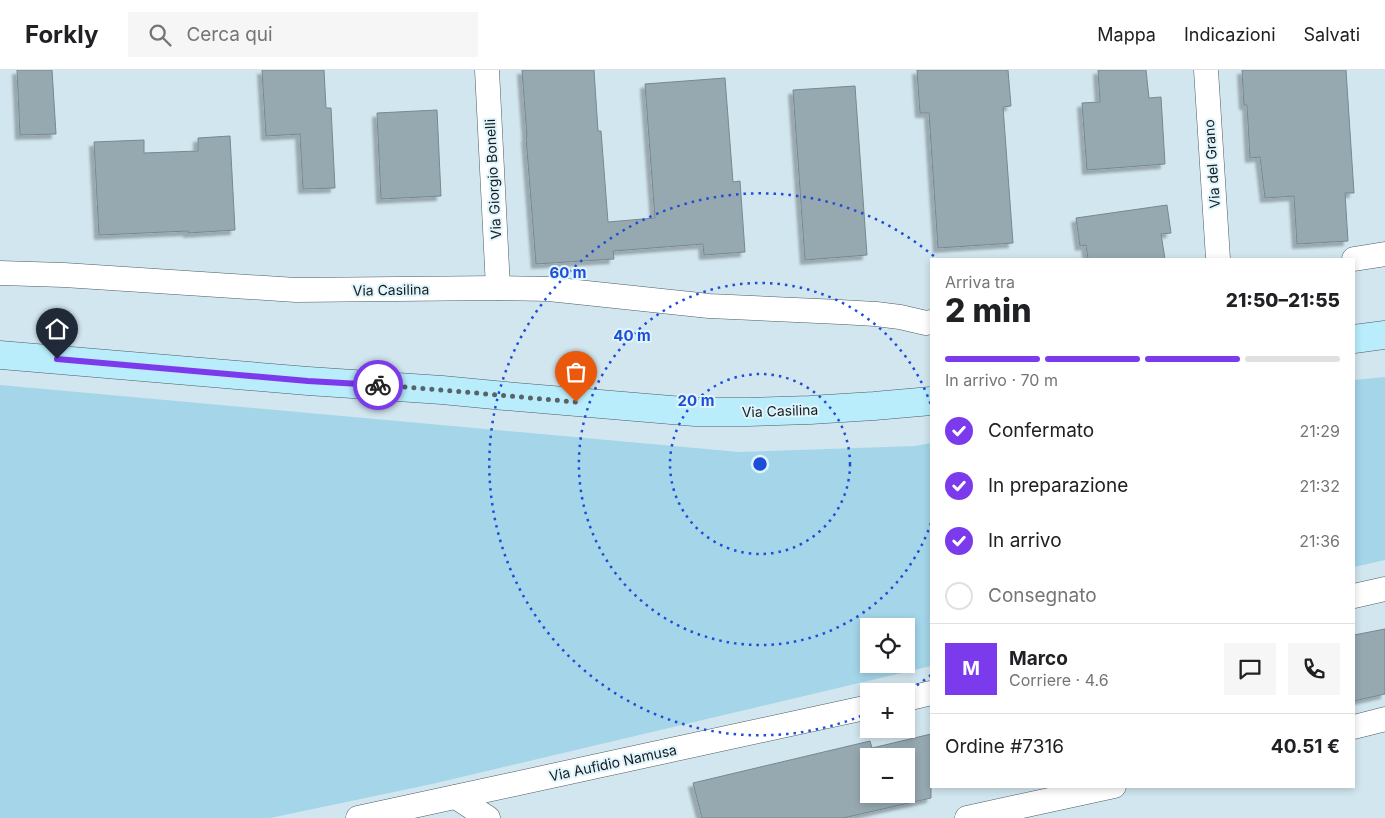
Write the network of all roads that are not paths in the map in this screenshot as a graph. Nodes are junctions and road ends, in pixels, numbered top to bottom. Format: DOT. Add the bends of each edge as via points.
graph roads {
  1 [pos="487,70"];
  2 [pos="1206,70"];
  3 [pos="1385,254"];
  4 [pos="1218,258"];
  5 [pos="1355,259"];
  6 [pos="0,273"];
  7 [pos="498,288"];
  8 [pos="929,322"];
  9 [pos="1385,334"];
  10 [pos="1355,339"];
  11 [pos="0,354"];
  12 [pos="930,400"];
  13 [pos="1385,589"];
  14 [pos="1355,596"];
  15 [pos="930,693"];
  16 [pos="915,697"];
  17 [pos="860,710"];
  18 [pos="1385,719"];
  19 [pos="1355,727"];
  20 [pos="1105,788"];
  21 [pos="456,797"];
  22 [pos="358,818"];
  23 [pos="488,818"];
  24 [pos="967,818"];
  1 -- 7 [label="street, Via Giorgio Bonelli"];
  2 -- 4 [label="street, Via del Grano"];
  3 -- 5 [label="street"];
  6 -- 7 [label="street, Via Casilina" via="296,290"];
  7 -- 8 [label="street, Via Casilina" via="549,289 709,306 867,314"];
  9 -- 10 [label="main road"];
  11 -- 12 [label="main road, Via Casilina" via="696,412 810,410"];
  13 -- 14 [label="street"];
  15 -- 16 [label="street"];
  17 -- 21 [label="street, Via Aufidio Namusa"];
  18 -- 19 [label="street"];
  20 -- 24 [label="street"];
  21 -- 22 [label="street, Via Aufidio Namusa"];
  21 -- 23 [label="street"];
}
